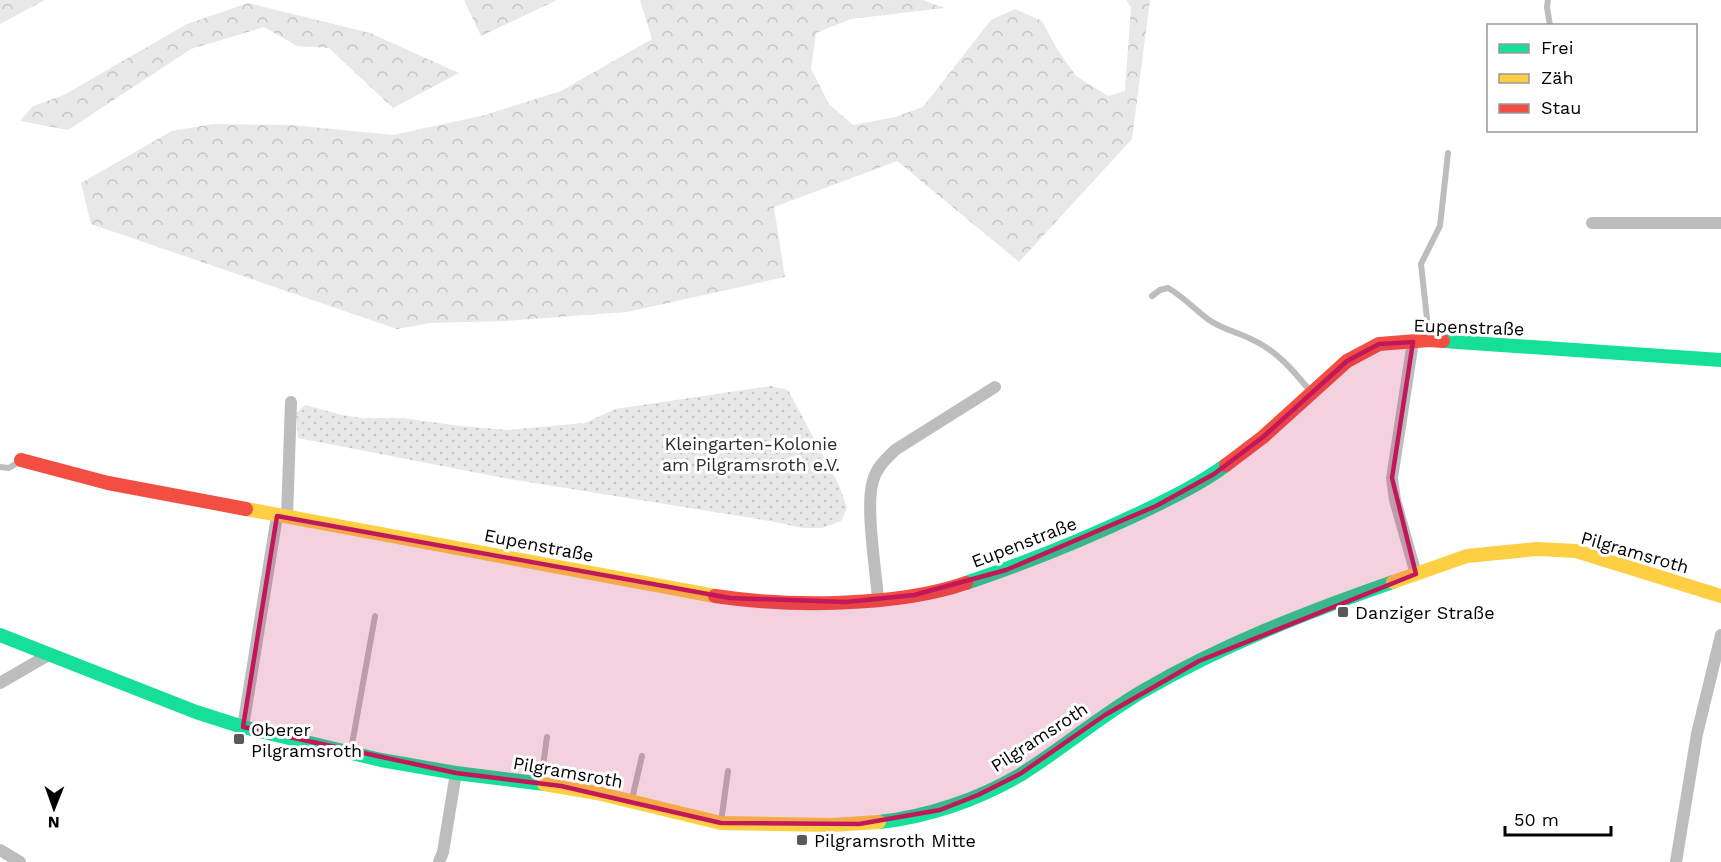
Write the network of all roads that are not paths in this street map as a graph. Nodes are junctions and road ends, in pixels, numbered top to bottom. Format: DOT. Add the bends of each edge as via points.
graph roads {
  1 [pos="1548,0"];
  2 [pos="1550,24"];
  3 [pos="1448,153"];
  4 [pos="1592,223"];
  5 [pos="1721,223"];
  6 [pos="1152,296"];
  7 [pos="1429,340"];
  8 [pos="1413,342"];
  9 [pos="1721,360"];
  10 [pos="994,387"];
  11 [pos="1312,394"];
  12 [pos="291,402"];
  13 [pos="21,460"];
  14 [pos="0,467"];
  15 [pos="282,517"];
  16 [pos="1416,574"];
  17 [pos="1721,596"];
  18 [pos="879,599"];
  19 [pos="375,615"];
  20 [pos="0,635"];
  21 [pos="1721,635"];
  22 [pos="50,654"];
  23 [pos="0,683"];
  24 [pos="243,727"];
  25 [pos="547,737"];
  26 [pos="350,753"];
  27 [pos="642,756"];
  28 [pos="728,771"];
  29 [pos="456,773"];
  30 [pos="540,783"];
  31 [pos="632,802"];
  32 [pos="721,823"];
  33 [pos="0,850"];
  34 [pos="20,862"];
  35 [pos="439,862"];
  36 [pos="1676,862"];
  1 -- 2 [label="lane"];
  3 -- 7 [label="lane" via="1440,226 1421,264"];
  4 -- 5 [label="street"];
  6 -- 11 [label="lane" via="1168,288 1208,320 1261,344 1293,370"];
  7 -- 8 [label="street, Eupenstraße"];
  7 -- 9 [label="street, Eupenstraße"];
  8 -- 11 [label="street, Eupenstraße" via="1379,344 1347,361"];
  8 -- 16 [label="street" via="1392,478"];
  10 -- 18 [label="street" via="895,450 882,463 873,481 870,502"];
  11 -- 18 [label="street, Eupenstraße" via="1214,474 1156,506 1006,570 961,585"];
  12 -- 15 [label="street"];
  13 -- 14 [label="lane, Eupenstraße" via="9,468"];
  13 -- 15 [label="street, Eupenstraße" via="108,483"];
  15 -- 18 [label="street, Eupenstraße" via="730,598 800,602"];
  15 -- 24 [label="street"];
  16 -- 17 [label="street, Pilgramsroth" via="1467,556 1537,549 1576,551"];
  16 -- 32 [label="street, Pilgramsroth" via="1278,625 1199,661 1144,690 1020,774 940,810 859,824"];
  19 -- 26 [label="lane"];
  20 -- 22 [label="street, Pilgramsroth"];
  21 -- 36 [label="street" via="1697,734"];
  22 -- 23 [label="street"];
  22 -- 24 [label="street, Pilgramsroth"];
  24 -- 26 [label="street, Pilgramsroth"];
  25 -- 30 [label="lane"];
  26 -- 29 [label="street, Pilgramsroth"];
  27 -- 31 [label="lane"];
  28 -- 32 [label="lane"];
  29 -- 30 [label="street, Pilgramsroth"];
  29 -- 35 [label="street"];
  30 -- 31 [label="street, Pilgramsroth"];
  31 -- 32 [label="street, Pilgramsroth"];
  33 -- 34 [label="street"];
}
